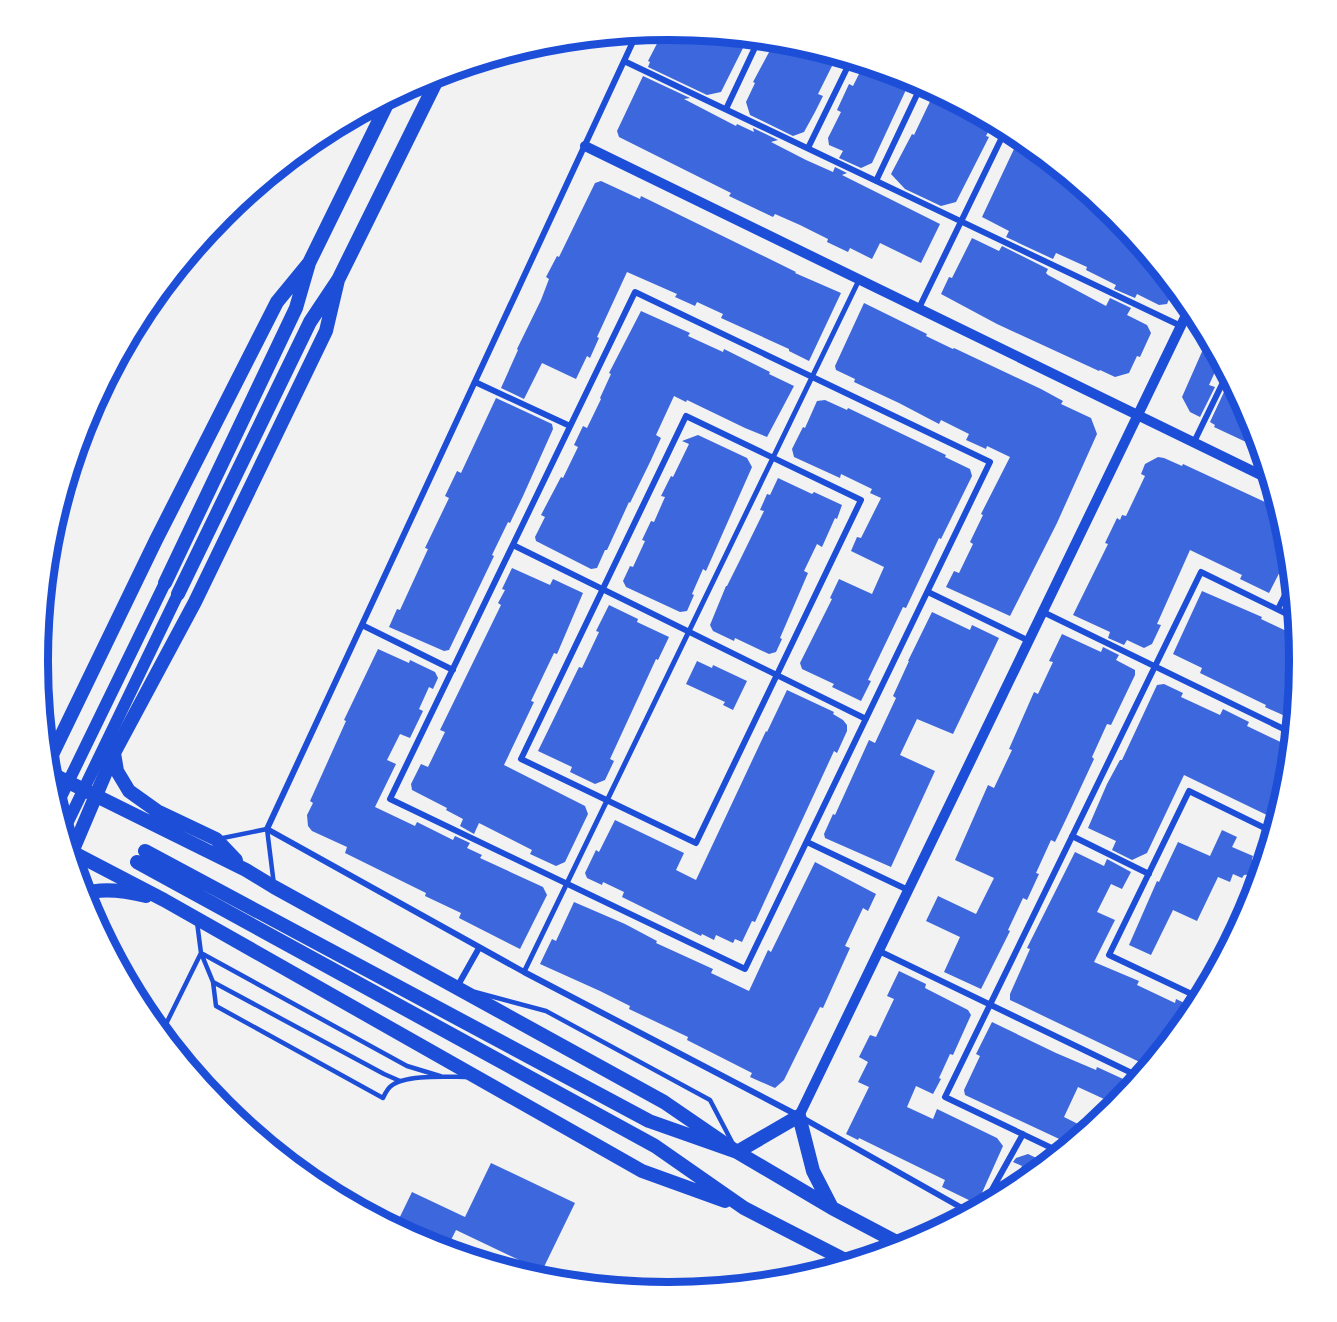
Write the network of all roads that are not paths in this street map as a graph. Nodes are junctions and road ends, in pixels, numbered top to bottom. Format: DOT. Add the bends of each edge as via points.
graph roads {
  1 [pos="633,42"];
  2 [pos="755,47"];
  3 [pos="624,61"];
  4 [pos="847,67"];
  5 [pos="434,87"];
  6 [pos="918,93"];
  7 [pos="384,109"];
  8 [pos="726,109"];
  9 [pos="1001,138"];
  10 [pos="585,146"];
  11 [pos="808,148"];
  12 [pos="876,181"];
  13 [pos="961,221"];
  14 [pos="309,263"];
  15 [pos="860,279"];
  16 [pos="338,280"];
  17 [pos="919,309"];
  18 [pos="1185,318"];
  19 [pos="1181,326"];
  20 [pos="812,377"];
  21 [pos="475,382"];
  22 [pos="1223,383"];
  23 [pos="1138,415"];
  24 [pos="570,426"];
  25 [pos="1194,442"];
  26 [pos="773,458"];
  27 [pos="1260,475"];
  28 [pos="513,545"];
  29 [pos="165,583"];
  30 [pos="603,590"];
  31 [pos="928,592"];
  32 [pos="178,594"];
  33 [pos="1285,594"];
  34 [pos="1278,609"];
  35 [pos="1043,612"];
  36 [pos="1287,614"];
  37 [pos="362,625"];
  38 [pos="689,632"];
  39 [pos="1029,641"];
  40 [pos="1155,666"];
  41 [pos="453,670"];
  42 [pos="777,675"];
  43 [pos="866,719"];
  44 [pos="1285,730"];
  45 [pos="54,750"];
  46 [pos="114,753"];
  47 [pos="59,777"];
  48 [pos="63,793"];
  49 [pos="98,795"];
  50 [pos="607,801"];
  51 [pos="69,820"];
  52 [pos="267,829"];
  53 [pos="1266,829"];
  54 [pos="1072,836"];
  55 [pos="216,839"];
  56 [pos="807,842"];
  57 [pos="75,843"];
  58 [pos="80,857"];
  59 [pos="246,870"];
  60 [pos="1149,874"];
  61 [pos="567,884"];
  62 [pos="274,887"];
  63 [pos="908,890"];
  64 [pos="92,891"];
  65 [pos="164,900"];
  66 [pos="196,920"];
  67 [pos="479,948"];
  68 [pos="879,951"];
  69 [pos="201,953"];
  70 [pos="524,972"];
  71 [pos="213,982"];
  72 [pos="455,986"];
  73 [pos="1192,994"];
  74 [pos="990,1005"];
  75 [pos="166,1024"];
  76 [pos="1132,1073"];
  77 [pos="442,1077"];
  78 [pos="475,1077"];
  79 [pos="400,1081"];
  80 [pos="799,1116"];
  81 [pos="1023,1134"];
  82 [pos="1052,1148"];
  83 [pos="737,1152"];
  84 [pos="992,1190"];
  85 [pos="744,1208"];
  86 [pos="832,1208"];
  87 [pos="961,1208"];
  88 [pos="892,1240"];
  89 [pos="839,1257"];
  1 -- 3 [label="street"];
  2 -- 8 [label="street"];
  3 -- 8 [label="street"];
  3 -- 10 [label="street"];
  4 -- 11 [label="street"];
  5 -- 16 [label="main road"];
  6 -- 12 [label="street"];
  7 -- 14 [label="main road"];
  8 -- 11 [label="street"];
  9 -- 13 [label="street"];
  10 -- 15 [label="street"];
  10 -- 21 [label="street"];
  11 -- 12 [label="street"];
  12 -- 13 [label="street"];
  13 -- 17 [label="street"];
  13 -- 19 [label="street"];
  14 -- 29 [label="main road" via="296,308"];
  14 -- 45 [label="main road" via="277,302"];
  15 -- 17 [label="street"];
  15 -- 20 [label="street"];
  16 -- 32 [label="main road" via="310,322"];
  16 -- 46 [label="main road" via="326,331 195,602"];
  17 -- 23 [label="street"];
  18 -- 19 [label="street"];
  19 -- 23 [label="street"];
  20 -- 24 [label="street" via="635,292"];
  20 -- 26 [label="street"];
  20 -- 31 [label="street" via="990,462"];
  21 -- 24 [label="street"];
  21 -- 37 [label="street"];
  22 -- 25 [label="street"];
  23 -- 25 [label="street"];
  23 -- 35 [label="street"];
  24 -- 28 [label="street"];
  25 -- 27 [label="street"];
  26 -- 30 [label="street" via="686,416"];
  26 -- 38 [label="street"];
  26 -- 42 [label="street" via="861,500"];
  28 -- 30 [label="street"];
  28 -- 41 [label="street"];
  29 -- 48 [label="main road"];
  30 -- 38 [label="street"];
  30 -- 50 [label="street" via="520,759"];
  31 -- 39 [label="street"];
  31 -- 43 [label="street"];
  32 -- 51 [label="main road"];
  33 -- 34 [label="street"];
  34 -- 36 [label="street"];
  34 -- 40 [label="street" via="1201,572"];
  35 -- 39 [label="street"];
  35 -- 40 [label="street"];
  37 -- 41 [label="street"];
  37 -- 52 [label="street"];
  38 -- 42 [label="street"];
  38 -- 50 [label="street"];
  39 -- 63 [label="street"];
  40 -- 44 [label="street"];
  40 -- 54 [label="street"];
  41 -- 61 [label="street" via="390,799"];
  42 -- 43 [label="street"];
  42 -- 50 [label="street" via="696,843"];
  43 -- 56 [label="street"];
  46 -- 49 [label="main road"];
  46 -- 55 [label="main road" via="117,771 129,791 156,811"];
  47 -- 49 [label="main road"];
  49 -- 57 [label="main road"];
  49 -- 59 [label="main road"];
  50 -- 61 [label="street"];
  52 -- 55 [label="lane"];
  52 -- 62 [label="lane"];
  52 -- 67 [label="street"];
  53 -- 60 [label="street" via="1189,791"];
  54 -- 60 [label="street"];
  54 -- 74 [label="street"];
  55 -- 59 [label="main road"];
  56 -- 61 [label="street" via="746,969"];
  56 -- 63 [label="street"];
  58 -- 65 [label="main road"];
  59 -- 62 [label="main road"];
  60 -- 73 [label="street" via="1109,955"];
  61 -- 70 [label="street"];
  62 -- 72 [label="main road"];
  63 -- 68 [label="street"];
  64 -- 65 [label="main road" via="123,891"];
  65 -- 66 [label="main road"];
  66 -- 69 [label="lane"];
  66 -- 78 [label="main road"];
  67 -- 70 [label="street"];
  67 -- 72 [label="street"];
  68 -- 74 [label="street"];
  68 -- 80 [label="street"];
  69 -- 71 [label="lane"];
  69 -- 75 [label="lane"];
  69 -- 77 [label="lane" via="407,1066"];
  70 -- 80 [label="street"];
  71 -- 79 [label="lane"];
  71 -- 79 [label="lane" via="216,1006 382,1098 389,1087"];
  72 -- 83 [label="main road" via="664,1102"];
  72 -- 83 [label="lane" via="546,1011 710,1100"];
  74 -- 76 [label="street"];
  74 -- 81 [label="street" via="945,1097"];
  77 -- 78 [label="lane"];
  77 -- 79 [label="lane"];
  78 -- 85 [label="main road" via="642,1171"];
  80 -- 83 [label="main road"];
  80 -- 86 [label="main road" via="813,1172"];
  80 -- 87 [label="street"];
  81 -- 82 [label="street"];
  81 -- 84 [label="street"];
  83 -- 85 [label="main road" via="649,1121 141,856 656,1146"];
  83 -- 86 [label="main road"];
  85 -- 89 [label="main road"];
  86 -- 88 [label="main road"];
}
